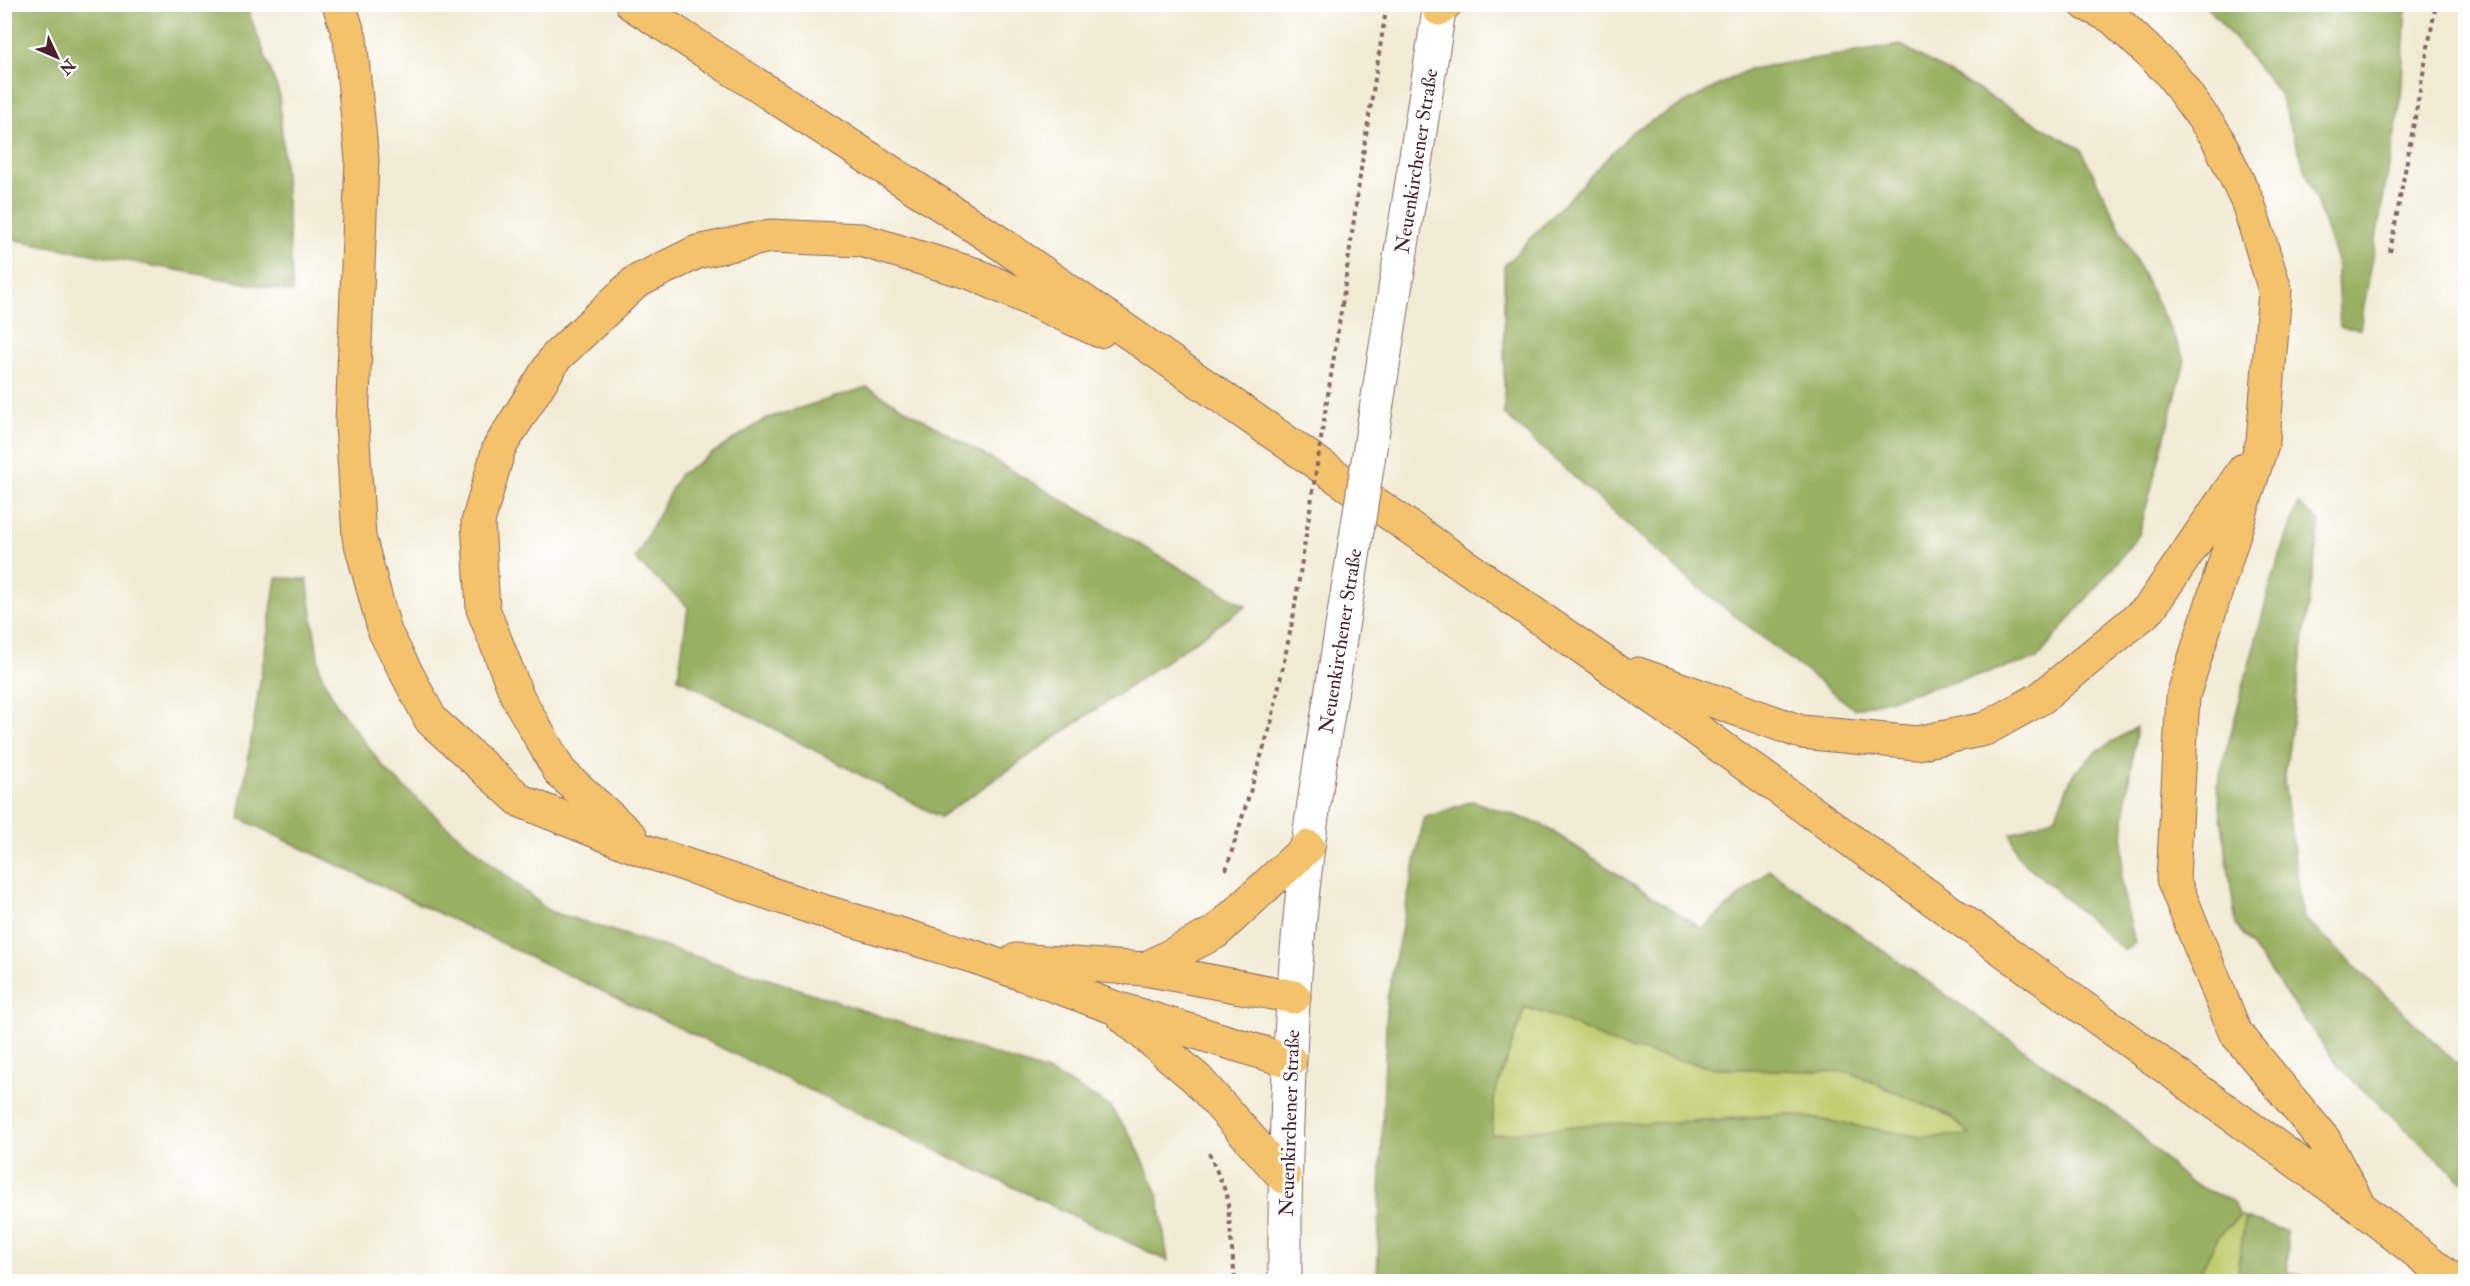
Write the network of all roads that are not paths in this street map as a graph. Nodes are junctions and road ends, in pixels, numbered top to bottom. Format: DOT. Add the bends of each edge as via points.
graph roads {
  1 [pos="339,4"];
  2 [pos="632,4"];
  3 [pos="2086,4"];
  4 [pos="1442,6"];
  5 [pos="1180,368"];
  6 [pos="2264,441"];
  7 [pos="1602,661"];
  8 [pos="1308,847"];
  9 [pos="648,852"];
  10 [pos="978,958"];
  11 [pos="1145,969"];
  12 [pos="1293,997"];
  13 [pos="1113,1007"];
  14 [pos="1290,1061"];
  15 [pos="1284,1177"];
  16 [pos="2360,1207"];
  17 [pos="1285,1281"];
  18 [pos="2455,1281"];
  1 -- 9 [label="highway" via="350,39 362,160 352,424 360,537 385,632 431,720 521,801"];
  2 -- 5 [label="highway" via="997,241"];
  3 -- 6 [label="highway" via="2112,17 2169,71 2217,137 2248,203 2275,290"];
  4 -- 8 [label="street, Neuenkirchener Straße, bridge"];
  5 -- 7 [label="highway"];
  5 -- 9 [label="highway" via="974,274 861,240 770,236 697,252 636,282 556,357 499,448 478,522 483,609 517,696 560,772"];
  6 -- 7 [label="highway" via="2149,609 2041,698 1985,729 1917,743 1802,732"];
  6 -- 16 [label="highway" via="2183,696 2173,879 2235,1032 2324,1140"];
  7 -- 16 [label="highway"];
  8 -- 11 [label="highway" via="1216,932"];
  8 -- 12 [label="street, Neuenkirchener Straße"];
  9 -- 10 [label="highway"];
  10 -- 11 [label="highway"];
  10 -- 13 [label="highway"];
  11 -- 12 [label="highway"];
  12 -- 14 [label="street, Neuenkirchener Straße"];
  13 -- 14 [label="highway"];
  13 -- 15 [label="highway" via="1197,1079"];
  14 -- 15 [label="street, Neuenkirchener Straße"];
  15 -- 17 [label="street, Neuenkirchener Straße"];
  16 -- 18 [label="highway"];
}
